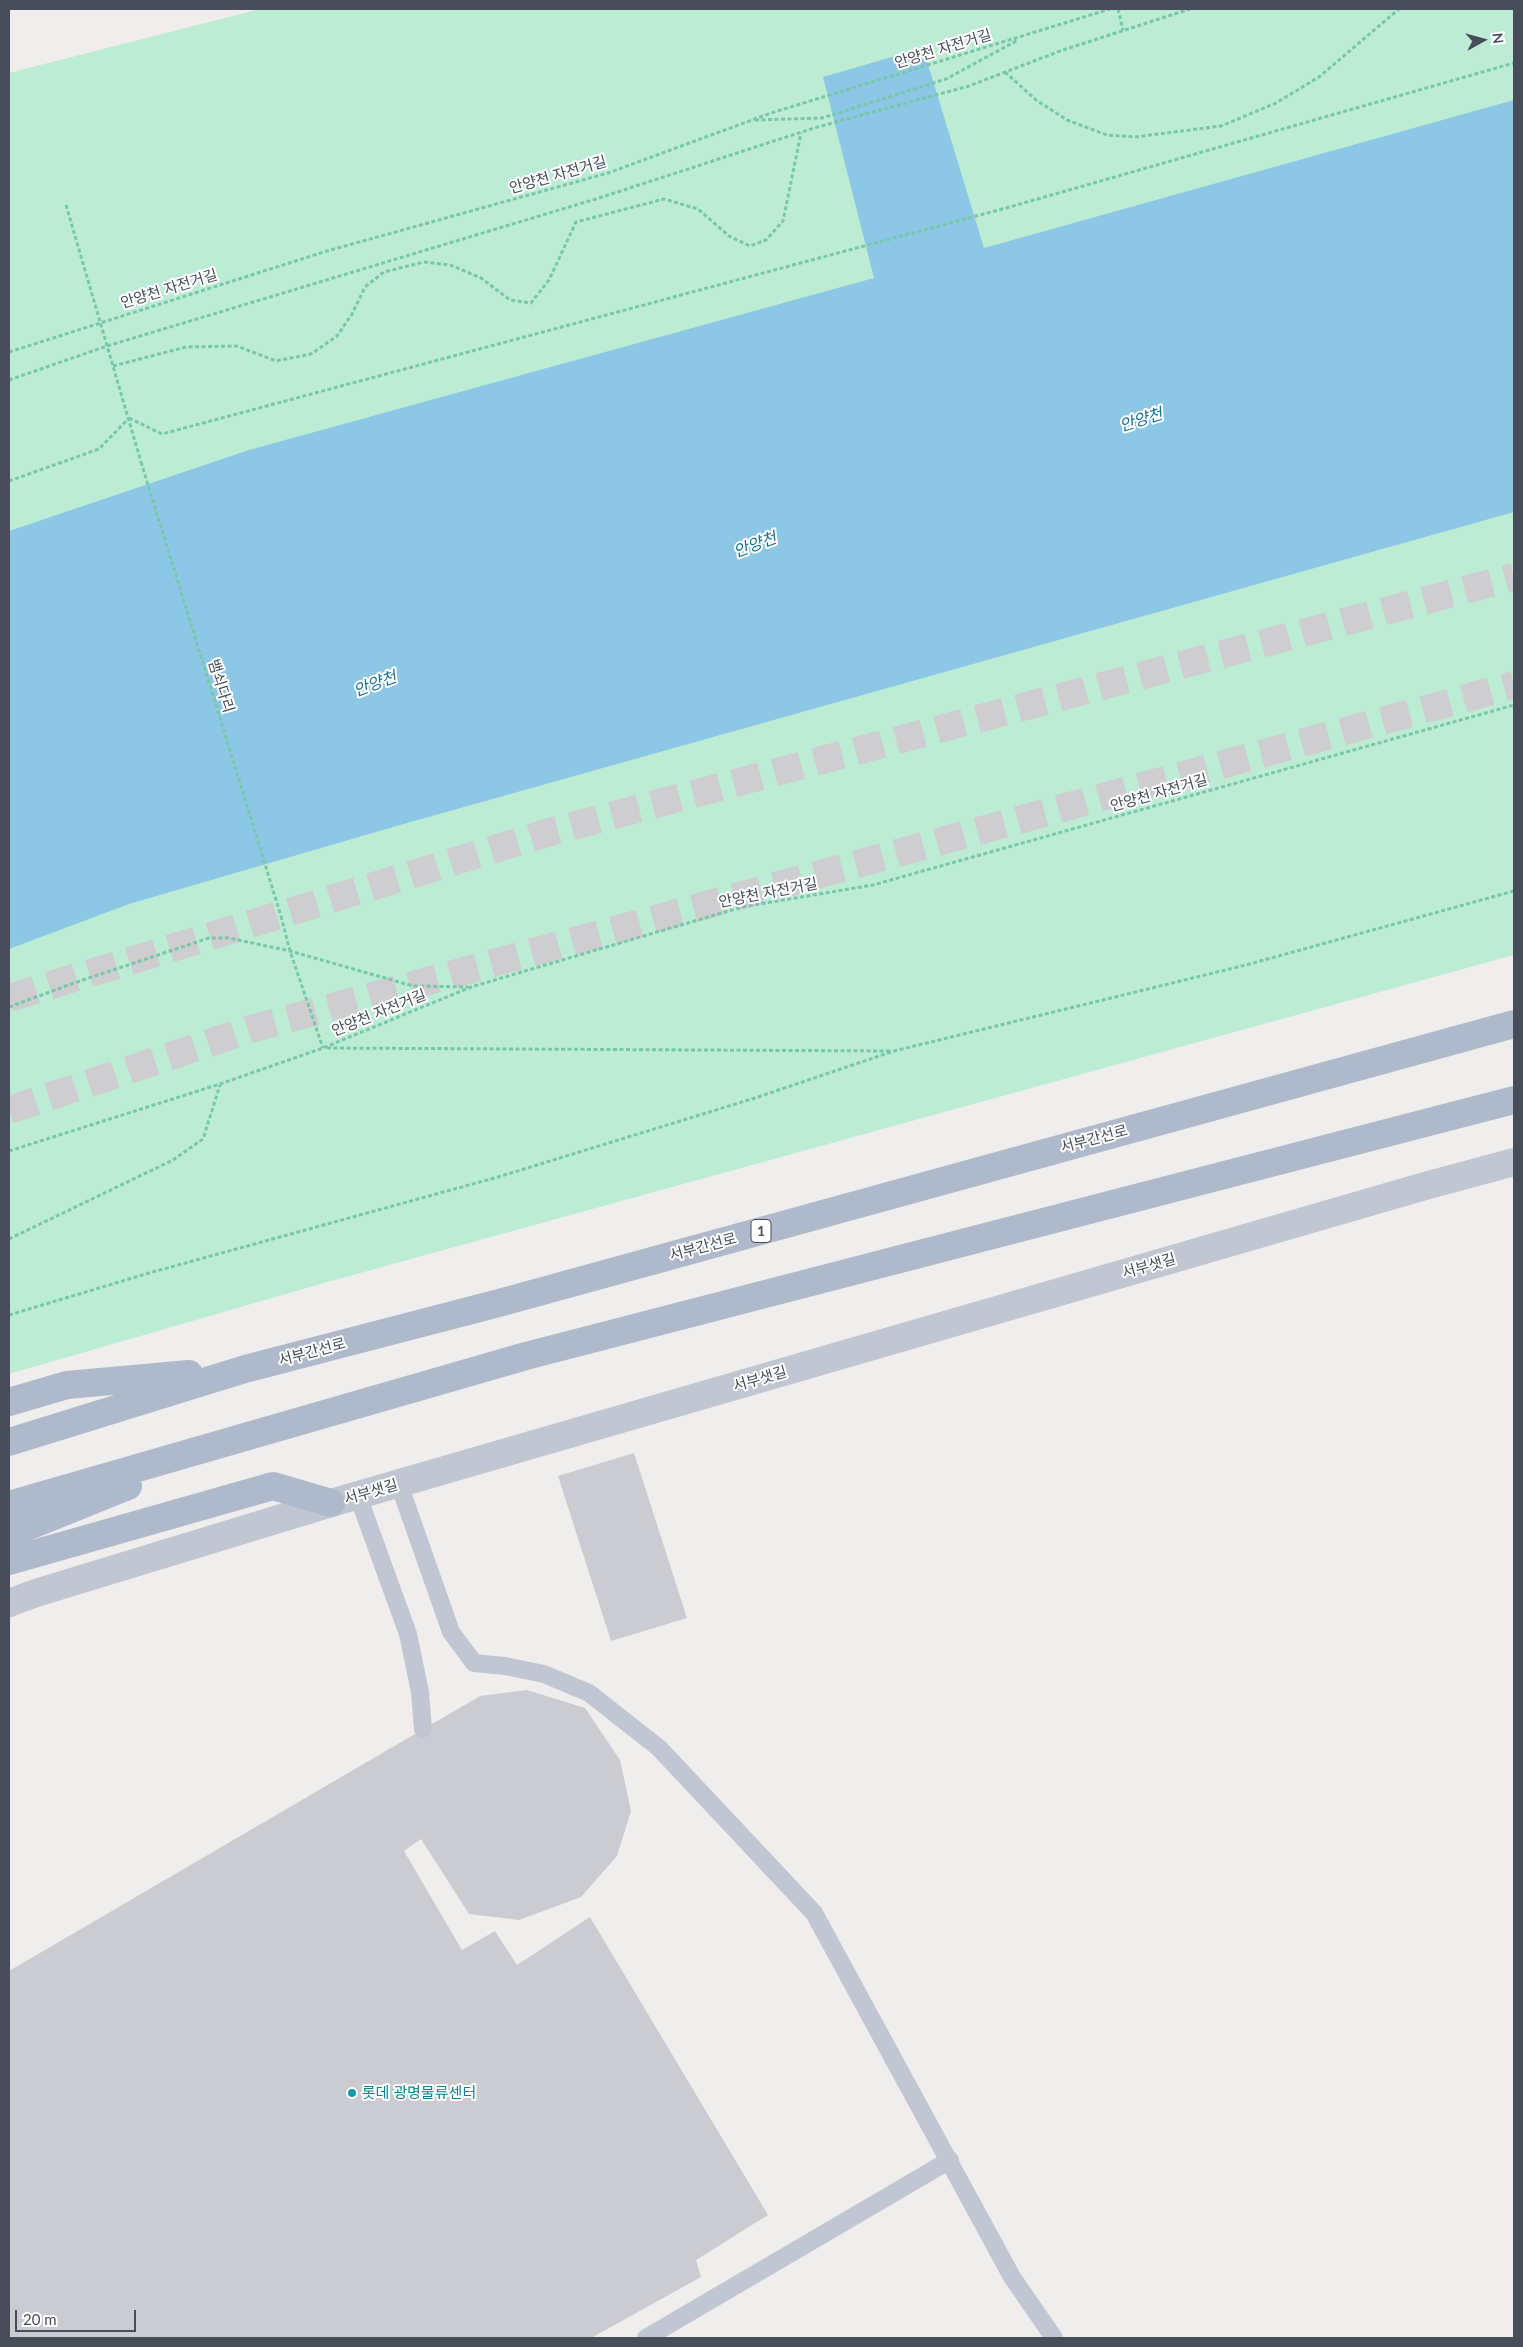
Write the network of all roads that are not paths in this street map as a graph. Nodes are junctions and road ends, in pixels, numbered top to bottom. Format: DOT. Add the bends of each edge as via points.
graph roads {
  1 [pos="1514,1024"];
  2 [pos="1514,1100"];
  3 [pos="1514,1162"];
  4 [pos="245,1369"];
  5 [pos="9,1402"];
  6 [pos="255,1434"];
  7 [pos="9,1442"];
  8 [pos="398,1484"];
  9 [pos="358,1496"];
  10 [pos="331,1503"];
  11 [pos="9,1505"];
  12 [pos="9,1534"];
  13 [pos="9,1561"];
  14 [pos="9,1603"];
  15 [pos="423,1729"];
  16 [pos="950,2160"];
  17 [pos="646,2338"];
  18 [pos="1054,2338"];
  1 -- 4 [label="main road, 서부간선로 / 1" via="499,1303"];
  2 -- 6 [label="main road" via="526,1356"];
  3 -- 8 [label="street, 서부샛길"];
  4 -- 5 [label="main road" via="67,1385"];
  4 -- 7 [label="main road, 서부간선로 / 1"];
  6 -- 11 [label="main road"];
  6 -- 12 [label="main road"];
  8 -- 9 [label="street, 서부샛길"];
  8 -- 16 [label="lane" via="451,1632 474,1663 544,1674 589,1693 659,1748 814,1913"];
  9 -- 10 [label="street, 서부샛길"];
  9 -- 15 [label="lane" via="408,1634 420,1692"];
  10 -- 13 [label="main road" via="273,1486"];
  10 -- 14 [label="street, 서부샛길"];
  16 -- 17 [label="lane"];
  16 -- 18 [label="lane" via="1012,2277"];
}
